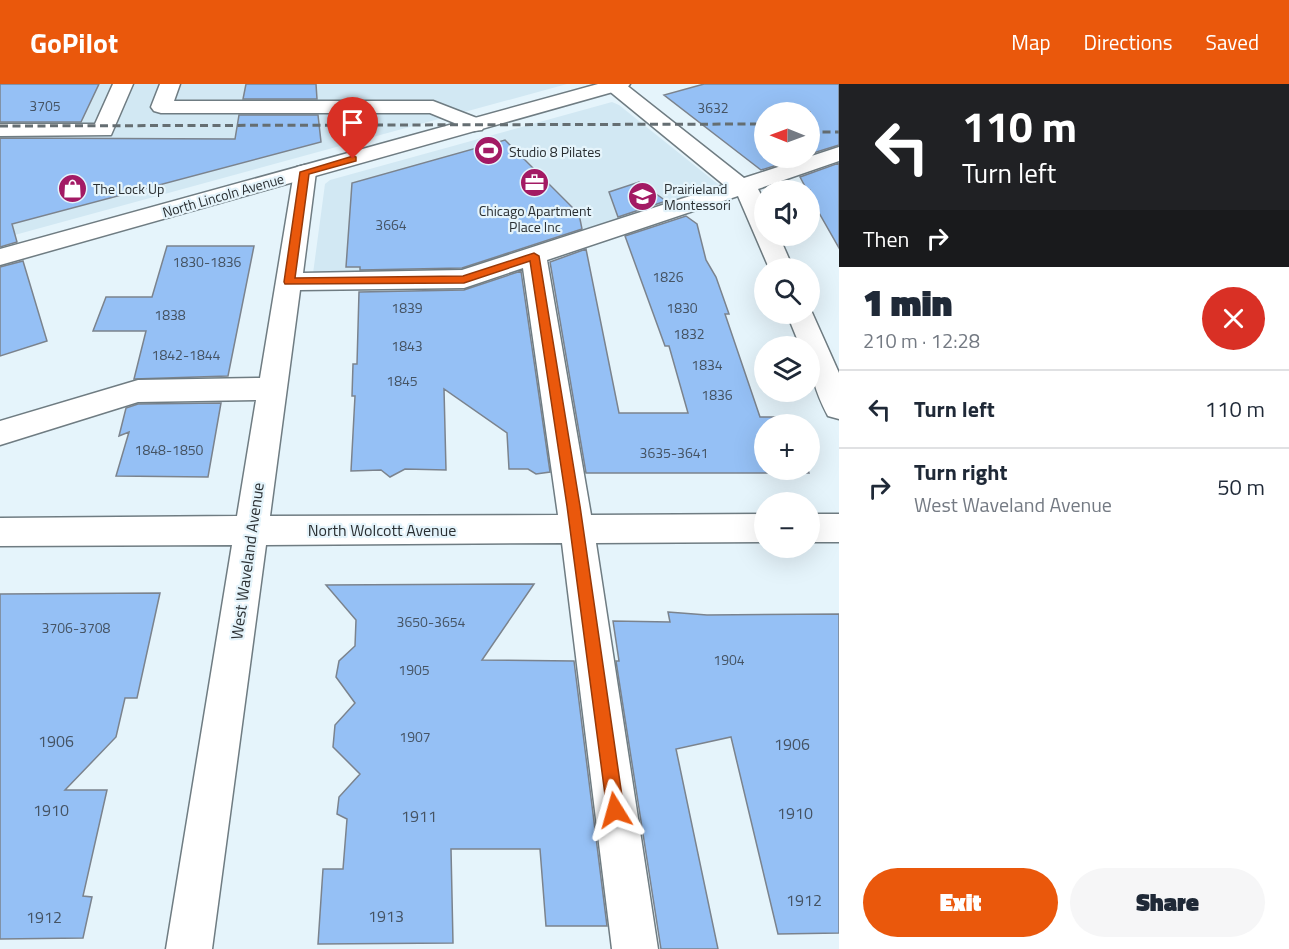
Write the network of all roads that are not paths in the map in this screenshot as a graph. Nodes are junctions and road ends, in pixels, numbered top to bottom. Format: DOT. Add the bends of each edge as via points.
graph roads {
  1 [pos="123,84"];
  2 [pos="170,84"];
  3 [pos="603,86"];
  4 [pos="474,125"];
  5 [pos="0,130"];
  6 [pos="839,154"];
  7 [pos="305,172"];
  8 [pos="741,187"];
  9 [pos="754,204"];
  10 [pos="534,256"];
  11 [pos="0,257"];
  12 [pos="289,282"];
  13 [pos="804,324"];
  14 [pos="272,389"];
  15 [pos="839,408"];
  16 [pos="0,433"];
  17 [pos="754,528"];
  18 [pos="820,528"];
  19 [pos="839,528"];
  20 [pos="577,529"];
  21 [pos="251,531"];
  22 [pos="0,532"];
  23 [pos="189,949"];
  24 [pos="635,949"];
  1 -- 5 [label="street" via="103,130"];
  2 -- 4 [label="street" via="161,107 433,107"];
  3 -- 4 [label="street, North Lincoln Avenue"];
  3 -- 8 [label="street"];
  4 -- 7 [label="street, North Lincoln Avenue"];
  6 -- 8 [label="street"];
  7 -- 11 [label="street, North Lincoln Avenue"];
  7 -- 12 [label="street, West Waveland Avenue"];
  8 -- 9 [label="street"];
  8 -- 10 [label="street"];
  10 -- 12 [label="street" via="464,279"];
  10 -- 20 [label="street"];
  12 -- 14 [label="street, West Waveland Avenue"];
  13 -- 15 [label="street"];
  14 -- 16 [label="street" via="138,391"];
  14 -- 21 [label="street, West Waveland Avenue"];
  17 -- 20 [label="street, North Wolcott Avenue"];
  18 -- 19 [label="street"];
  20 -- 21 [label="street, North Wolcott Avenue"];
  20 -- 24 [label="street"];
  21 -- 22 [label="street, North Wolcott Avenue"];
  21 -- 23 [label="street, West Waveland Avenue"];
}
